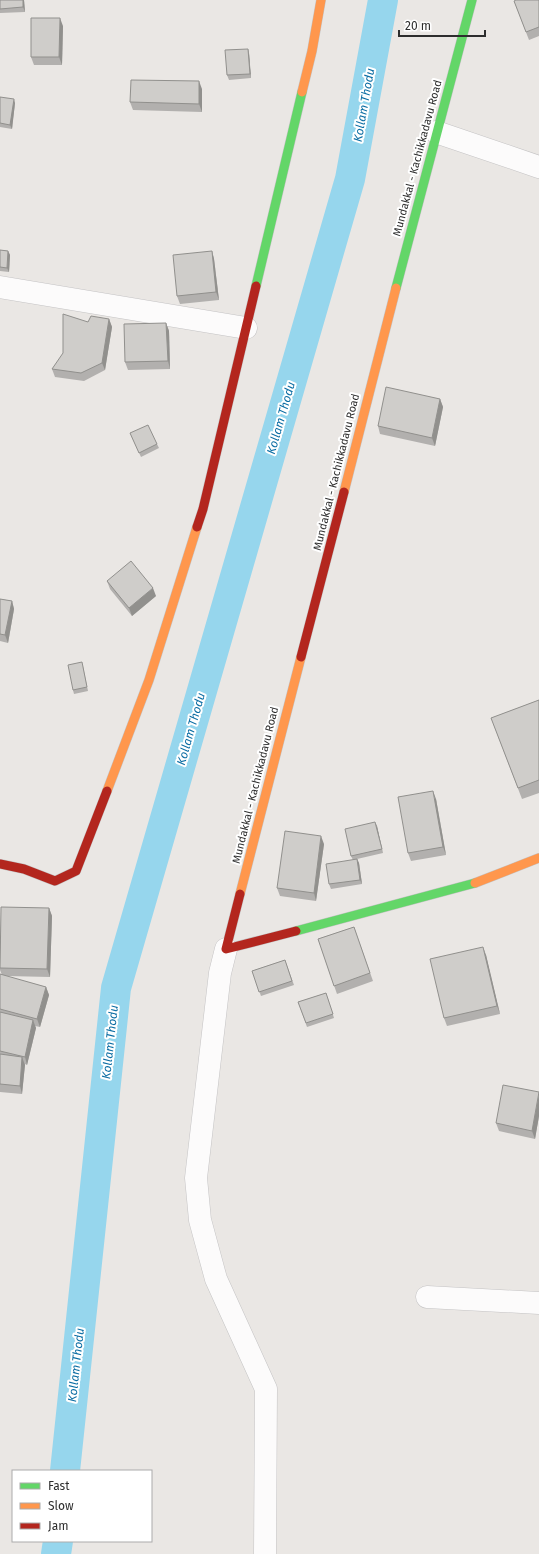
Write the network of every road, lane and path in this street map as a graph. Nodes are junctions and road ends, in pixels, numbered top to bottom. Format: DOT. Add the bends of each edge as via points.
graph roads {
  1 [pos="321,0"];
  2 [pos="472,0"];
  3 [pos="436,132"];
  4 [pos="539,167"];
  5 [pos="0,287"];
  6 [pos="246,328"];
  7 [pos="539,858"];
  8 [pos="0,864"];
  9 [pos="226,950"];
  10 [pos="427,1296"];
  11 [pos="539,1303"];
  12 [pos="265,1554"];
  1 -- 6 [label="street" via="312,51"];
  2 -- 3 [label="street, Mundakkal - Kachikkadavu Road"];
  3 -- 4 [label="street"];
  3 -- 9 [label="street, Mundakkal - Kachikkadavu Road"];
  5 -- 6 [label="street"];
  6 -- 8 [label="street" via="203,509 149,680 76,871 55,881 24,869"];
  7 -- 9 [label="street" via="469,885"];
  9 -- 12 [label="street" via="220,973 196,1178 200,1220 216,1279 266,1389"];
  10 -- 11 [label="street"];
}
